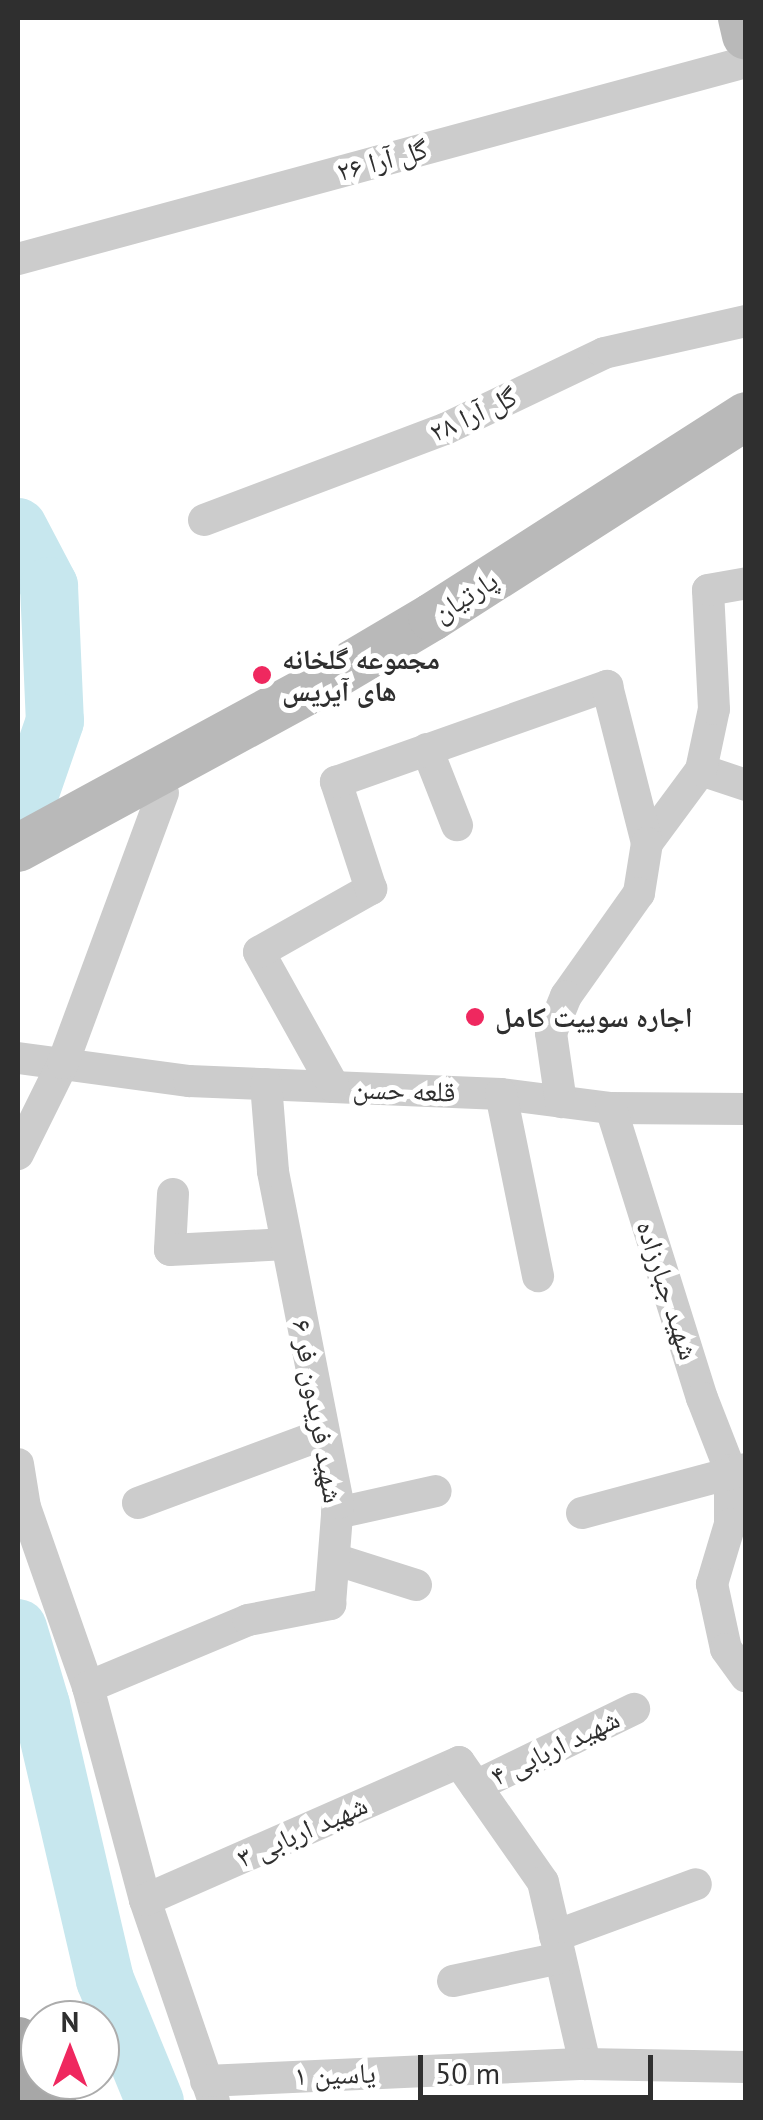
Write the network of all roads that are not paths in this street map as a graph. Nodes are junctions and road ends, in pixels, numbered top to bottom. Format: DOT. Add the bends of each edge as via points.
graph roads {
  1 [pos="742,18"];
  2 [pos="746,36"];
  3 [pos="746,62"];
  4 [pos="18,259"];
  5 [pos="746,321"];
  6 [pos="746,416"];
  7 [pos="204,520"];
  8 [pos="746,583"];
  9 [pos="426,749"];
  10 [pos="702,770"];
  11 [pos="746,786"];
  12 [pos="142,791"];
  13 [pos="457,825"];
  14 [pos="647,842"];
  15 [pos="18,848"];
  16 [pos="18,1058"];
  17 [pos="63,1064"];
  18 [pos="266,1084"];
  19 [pos="334,1087"];
  20 [pos="501,1094"];
  21 [pos="561,1102"];
  22 [pos="610,1108"];
  23 [pos="746,1109"];
  24 [pos="18,1154"];
  25 [pos="173,1194"];
  26 [pos="288,1244"];
  27 [pos="538,1276"];
  28 [pos="324,1434"];
  29 [pos="18,1464"];
  30 [pos="738,1469"];
  31 [pos="436,1491"];
  32 [pos="138,1503"];
  33 [pos="337,1513"];
  34 [pos="582,1513"];
  35 [pos="334,1558"];
  36 [pos="416,1584"];
  37 [pos="746,1676"];
  38 [pos="88,1687"];
  39 [pos="634,1709"];
  40 [pos="468,1774"];
  41 [pos="696,1884"];
  42 [pos="144,1900"];
  43 [pos="557,1947"];
  44 [pos="452,1981"];
  45 [pos="18,2043"];
  46 [pos="584,2064"];
  47 [pos="746,2067"];
  48 [pos="210,2092"];
  49 [pos="50,2102"];
  1 -- 2 [label="main road"];
  3 -- 4 [label="street, ۲۶ گل آرا"];
  5 -- 7 [label="street, ۲۸ گل آرا" via="604,353 446,429"];
  6 -- 12 [label="main road, پارتیان" via="432,618"];
  8 -- 10 [label="street" via="708,590 714,708"];
  9 -- 13 [label="street"];
  9 -- 14 [label="street" via="607,686"];
  9 -- 19 [label="street" via="336,782 371,889 260,952"];
  10 -- 11 [label="street"];
  10 -- 14 [label="street"];
  12 -- 15 [label="main road, پارتیان"];
  12 -- 17 [label="street"];
  14 -- 21 [label="street" via="639,892 566,996 552,1033"];
  16 -- 17 [label="street, قلعه حسن"];
  17 -- 18 [label="street, قلعه حسن"];
  17 -- 24 [label="street"];
  18 -- 19 [label="street, قلعه حسن"];
  18 -- 26 [label="street, شهید فریدون فر ۶"];
  19 -- 20 [label="street, قلعه حسن"];
  20 -- 21 [label="street, قلعه حسن"];
  20 -- 27 [label="street"];
  21 -- 22 [label="street, قلعه حسن"];
  22 -- 23 [label="street, قلعه حسن"];
  22 -- 30 [label="street, شهید جبارزاده" via="702,1398"];
  25 -- 26 [label="street" via="170,1250"];
  26 -- 28 [label="street, شهید فریدون فر ۶"];
  28 -- 32 [label="street"];
  28 -- 33 [label="street, شهید فریدون فر ۶"];
  29 -- 38 [label="street" via="25,1507"];
  30 -- 34 [label="street"];
  30 -- 37 [label="street" via="712,1584 726,1649"];
  31 -- 33 [label="street"];
  33 -- 35 [label="street, شهید فریدون فر ۶"];
  35 -- 36 [label="street"];
  35 -- 38 [label="street, شهید فریدون فر ۶" via="330,1604 248,1620"];
  38 -- 42 [label="street"];
  39 -- 40 [label="street, شهید اربابی ۴"];
  40 -- 42 [label="street, شهید اربابی ۳"];
  40 -- 43 [label="street" via="543,1882"];
  41 -- 43 [label="street"];
  42 -- 48 [label="street"];
  43 -- 44 [label="street"];
  43 -- 46 [label="street"];
  45 -- 49 [label="main road"];
  46 -- 47 [label="street, یاسین ۱"];
  46 -- 48 [label="street, یاسین ۱"];
}
